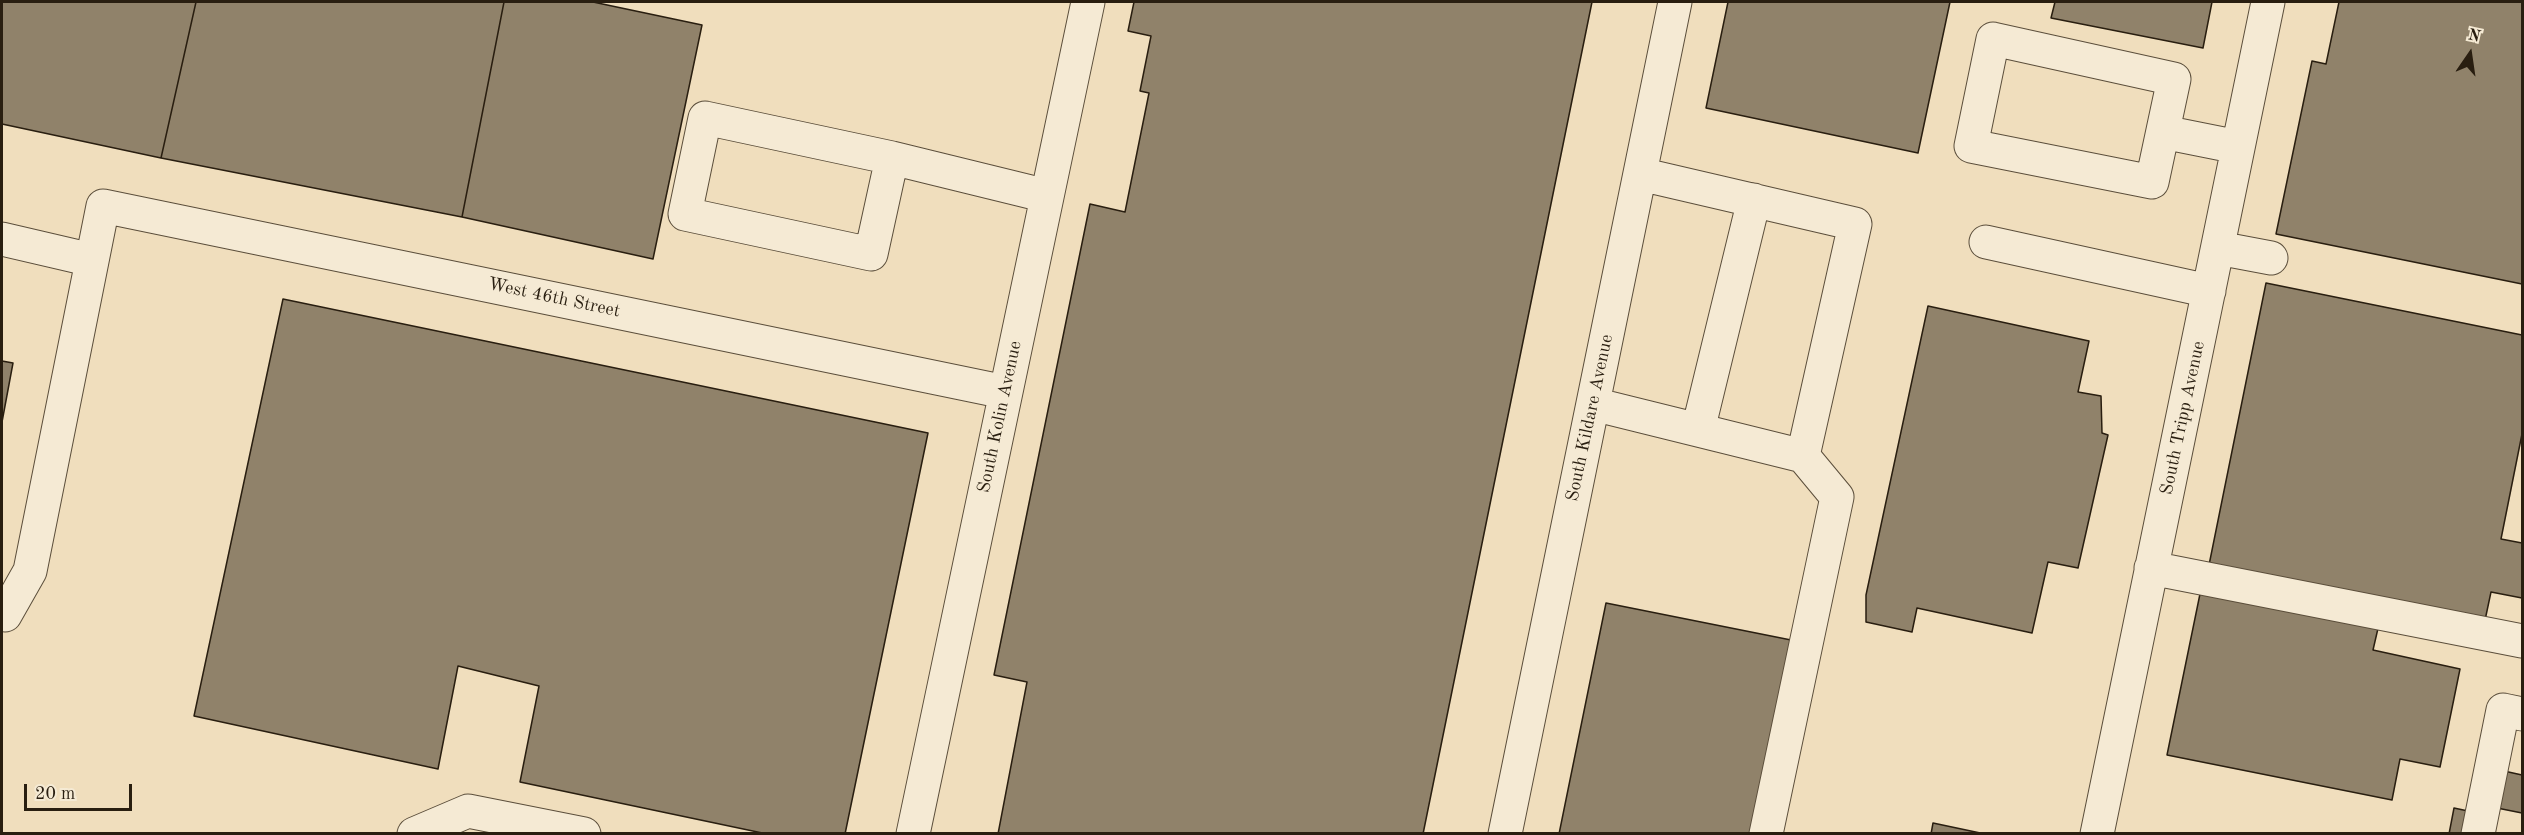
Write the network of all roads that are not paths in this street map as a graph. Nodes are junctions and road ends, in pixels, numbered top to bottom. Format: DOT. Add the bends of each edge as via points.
graph roads {
  1 [pos="1088,2"];
  2 [pos="1675,2"];
  3 [pos="2268,2"];
  4 [pos="2163,132"];
  5 [pos="2238,147"];
  6 [pos="892,158"];
  7 [pos="1640,174"];
  8 [pos="1047,196"];
  9 [pos="1754,200"];
  10 [pos="2,239"];
  11 [pos="1986,242"];
  12 [pos="2217,248"];
  13 [pos="2271,258"];
  14 [pos="92,260"];
  15 [pos="2209,291"];
  16 [pos="1005,392"];
  17 [pos="1593,404"];
  18 [pos="1698,430"];
  19 [pos="1803,456"];
  20 [pos="2151,568"];
  21 [pos="2,614"];
  22 [pos="2523,641"];
  23 [pos="2513,712"];
  24 [pos="414,834"];
  25 [pos="584,834"];
  26 [pos="913,834"];
  27 [pos="1505,834"];
  28 [pos="1766,834"];
  29 [pos="2097,834"];
  30 [pos="2478,834"];
  1 -- 8 [label="street, South Kolin Avenue"];
  2 -- 7 [label="street, South Kildare Avenue"];
  3 -- 5 [label="street, South Tripp Avenue"];
  4 -- 4 [label="street" via="2174,79 1993,39 1971,146 2152,182"];
  4 -- 5 [label="street"];
  5 -- 12 [label="street, South Tripp Avenue"];
  6 -- 6 [label="street" via="705,118 685,214 871,254"];
  6 -- 8 [label="street"];
  7 -- 9 [label="street"];
  7 -- 17 [label="street, South Kildare Avenue"];
  8 -- 16 [label="street, South Kolin Avenue"];
  9 -- 18 [label="street"];
  9 -- 19 [label="street" via="1855,224"];
  10 -- 14 [label="street"];
  11 -- 15 [label="street"];
  12 -- 13 [label="street"];
  12 -- 15 [label="street, South Tripp Avenue"];
  14 -- 16 [label="street, West 46th Street" via="103,206"];
  14 -- 21 [label="street" via="30,571 5,615"];
  15 -- 20 [label="street, South Tripp Avenue"];
  16 -- 26 [label="street, South Kolin Avenue"];
  17 -- 18 [label="street"];
  17 -- 27 [label="street, South Kildare Avenue"];
  18 -- 19 [label="street"];
  19 -- 28 [label="street" via="1837,497"];
  20 -- 22 [label="street"];
  20 -- 29 [label="street, South Tripp Avenue"];
  23 -- 30 [label="street"];
  24 -- 25 [label="street" via="468,811"];
}
